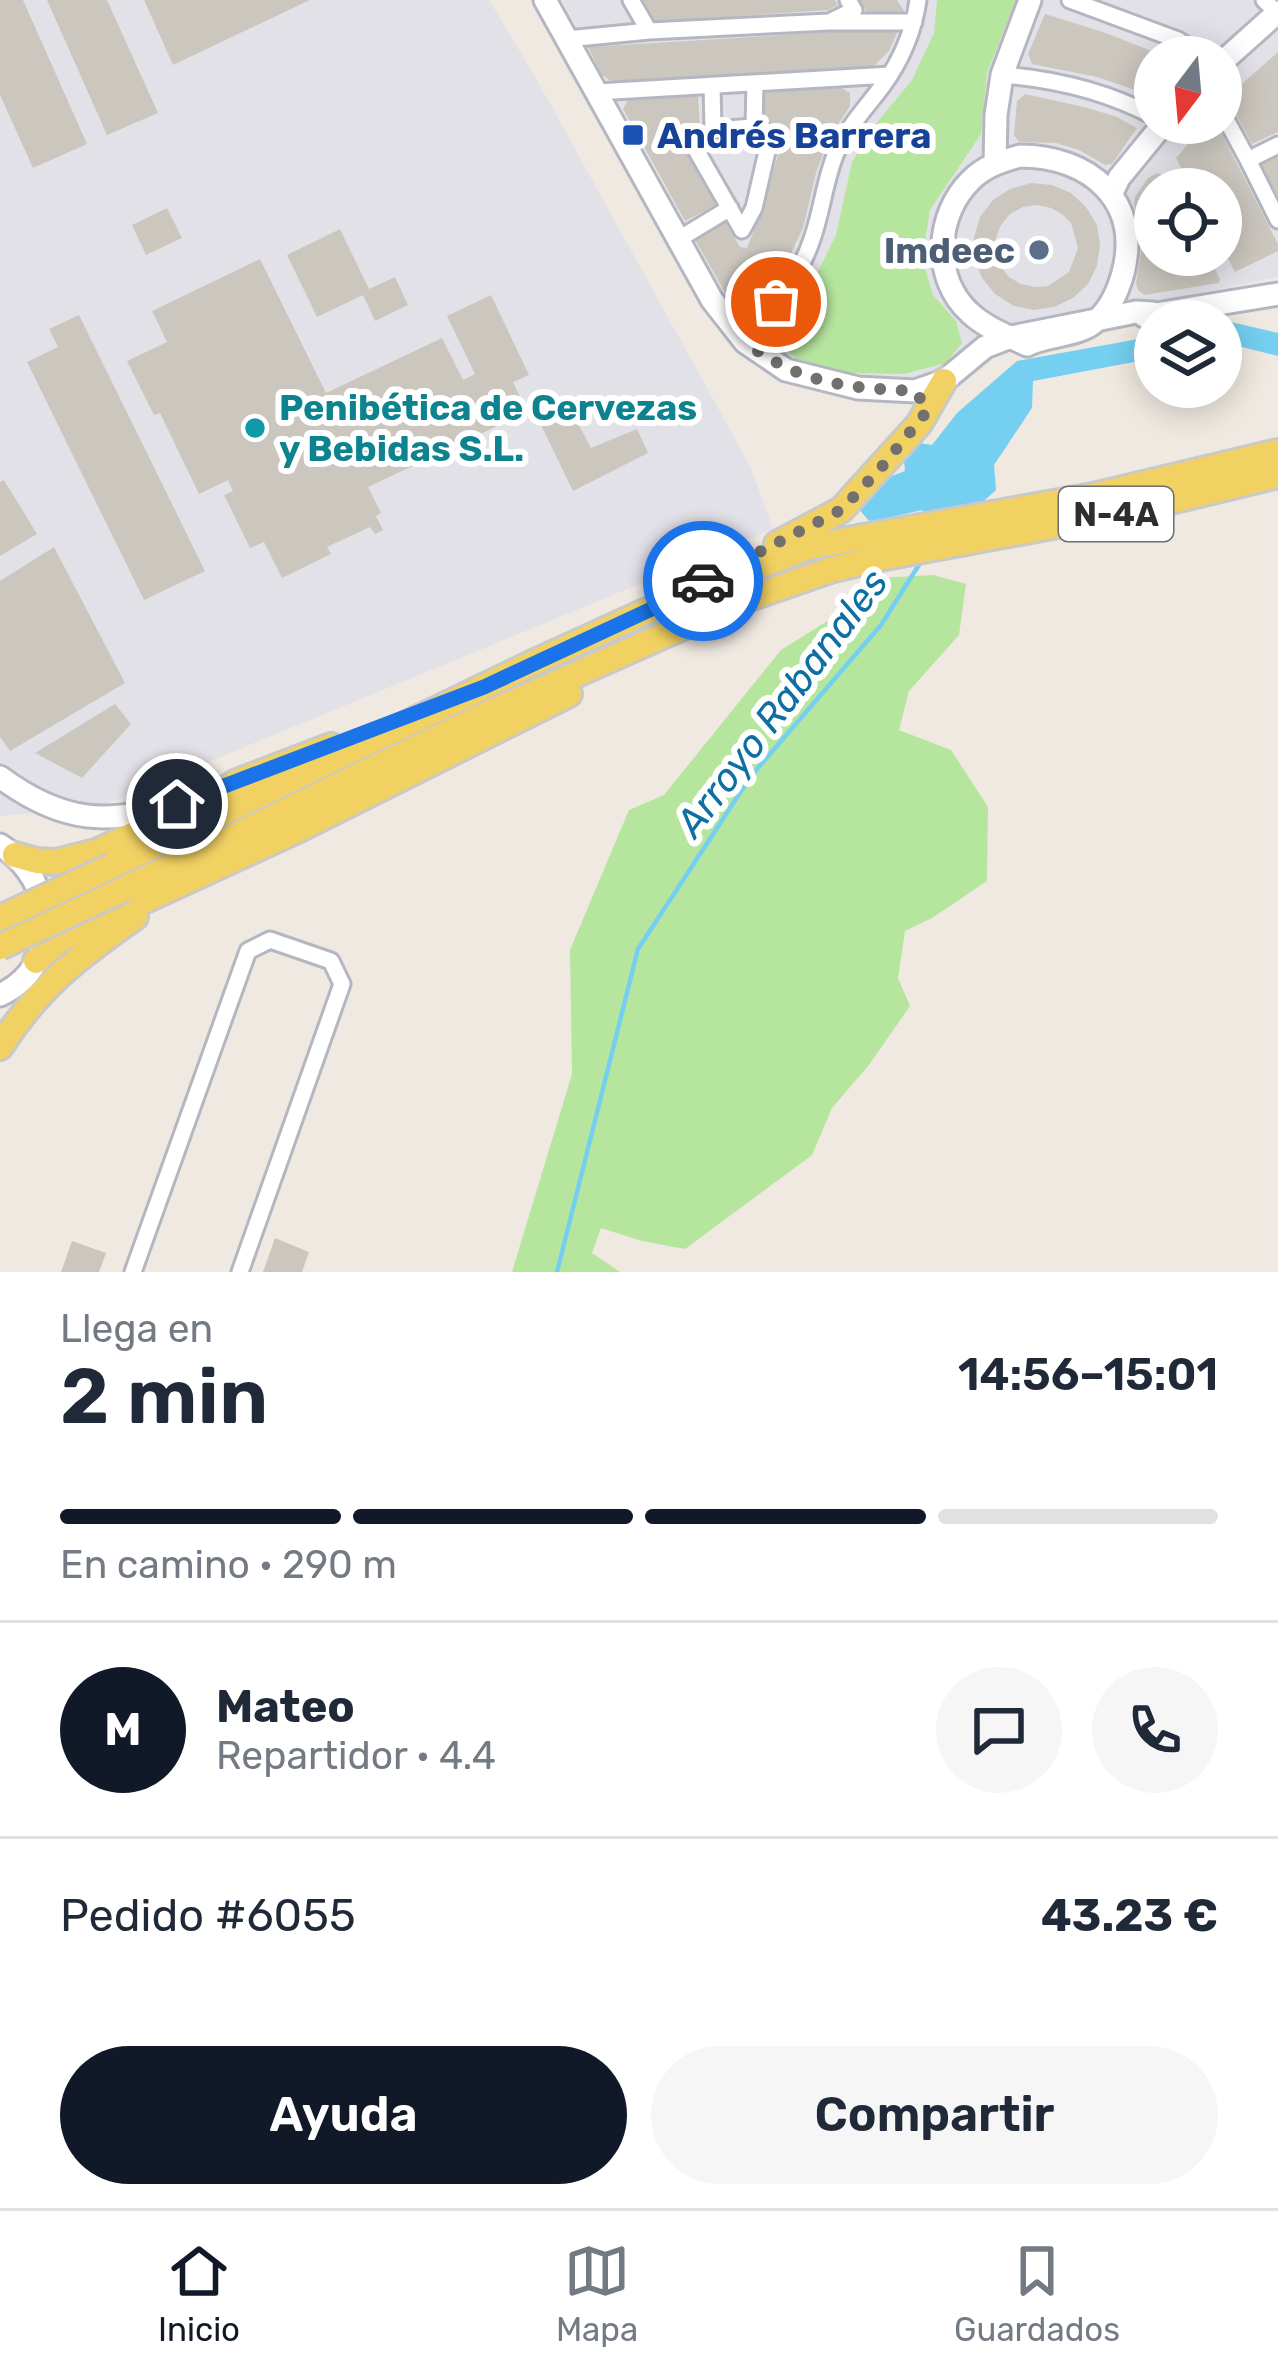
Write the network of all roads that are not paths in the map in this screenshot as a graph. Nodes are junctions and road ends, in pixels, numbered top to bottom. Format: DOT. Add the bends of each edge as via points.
graph roads {
  1 [pos="544,0"];
  2 [pos="631,0"];
  3 [pos="848,0"];
  4 [pos="1030,0"];
  5 [pos="1070,0"];
  6 [pos="1264,0"];
  7 [pos="915,8"];
  8 [pos="1277,13"];
  9 [pos="829,22"];
  10 [pos="649,31"];
  11 [pos="1167,36"];
  12 [pos="567,39"];
  13 [pos="1242,44"];
  14 [pos="890,75"];
  15 [pos="1002,75"];
  16 [pos="755,83"];
  17 [pos="712,86"];
  18 [pos="597,92"];
  19 [pos="1134,107"];
  20 [pos="754,128"];
  21 [pos="713,130"];
  22 [pos="1147,144"];
  23 [pos="1239,144"];
  24 [pos="1278,146"];
  25 [pos="1248,160"];
  26 [pos="995,163"];
  27 [pos="1112,193"];
  28 [pos="730,208"];
  29 [pos="1278,220"];
  30 [pos="679,239"];
  31 [pos="1121,279"];
  32 [pos="1278,294"];
  33 [pos="1134,300"];
  34 [pos="1239,300"];
  35 [pos="968,312"];
  36 [pos="1134,312"];
  37 [pos="1100,319"];
  38 [pos="1134,320"];
  39 [pos="1019,341"];
  40 [pos="745,342"];
  41 [pos="952,375"];
  42 [pos="885,389"];
  43 [pos="922,400"];
  44 [pos="1278,452"];
  45 [pos="1278,475"];
  46 [pos="741,601"];
  47 [pos="658,606"];
  48 [pos="484,687"];
  49 [pos="0,777"];
  50 [pos="237,782"];
  51 [pos="295,832"];
  52 [pos="8,850"];
  53 [pos="118,878"];
  54 [pos="0,918"];
  55 [pos="0,947"];
  56 [pos="36,961"];
  57 [pos="3,999"];
  58 [pos="0,1047"];
  59 [pos="133,1272"];
  60 [pos="240,1272"];
  1 -- 12 [label="street"];
  2 -- 10 [label="street"];
  3 -- 9 [label="street" via="854,10"];
  4 -- 15 [label="street"];
  5 -- 11 [label="street"];
  6 -- 8 [label="street"];
  7 -- 9 [label="street"];
  7 -- 14 [label="street"];
  8 -- 13 [label="street"];
  9 -- 10 [label="street"];
  10 -- 12 [label="street"];
  12 -- 18 [label="street"];
  14 -- 16 [label="street"];
  14 -- 40 [label="street" via="836,153 802,263"];
  15 -- 19 [label="street"];
  15 -- 26 [label="street"];
  16 -- 17 [label="street"];
  16 -- 20 [label="street"];
  17 -- 18 [label="street"];
  17 -- 21 [label="street"];
  18 -- 30 [label="street"];
  20 -- 21 [label="street"];
  20 -- 28 [label="street" via="770,134 742,230"];
  21 -- 28 [label="street" via="692,141"];
  22 -- 27 [label="street"];
  23 -- 25 [label="street"];
  24 -- 25 [label="street"];
  25 -- 29 [label="street"];
  26 -- 27 [label="street" via="1046,156 1071,163"];
  26 -- 35 [label="street" via="954,200 944,227 942,255"];
  27 -- 31 [label="street" via="1127,240"];
  28 -- 30 [label="street"];
  30 -- 40 [label="street"];
  31 -- 33 [label="street"];
  31 -- 37 [label="street"];
  32 -- 34 [label="street"];
  35 -- 39 [label="street"];
  35 -- 41 [label="street" via="970,333"];
  36 -- 37 [label="street"];
  37 -- 39 [label="street" via="1084,330"];
  38 -- 39 [label="street" via="1094,334"];
  39 -- 41 [label="street"];
  40 -- 42 [label="street" via="787,370"];
  41 -- 42 [label="street"];
  41 -- 43 [label="main road"];
  42 -- 43 [label="street"];
  43 -- 47 [label="main road" via="880,469 841,510"];
  44 -- 47 [label="main road, N-4A" via="1093,496 808,547"];
  45 -- 46 [label="main road, N-4A" via="885,557"];
  46 -- 51 [label="main road"];
  46 -- 53 [label="main road, N-4A"];
  47 -- 48 [label="main road, N-4A"];
  48 -- 50 [label="main road"];
  48 -- 53 [label="main road, N-4A"];
  49 -- 50 [label="street" via="66,813 103,818 135,816"];
  50 -- 52 [label="main road" via="96,852 56,862"];
  51 -- 56 [label="main road" via="59,940"];
  51 -- 58 [label="main road" via="89,949 22,1012"];
  52 -- 56 [label="street" via="34,877 45,904"];
  53 -- 54 [label="main road, N-4A, bridge"];
  53 -- 55 [label="main road, N-4A, bridge"];
  56 -- 57 [label="street"];
  59 -- 60 [label="street" via="248,951 270,940 331,961 342,984"];
}
